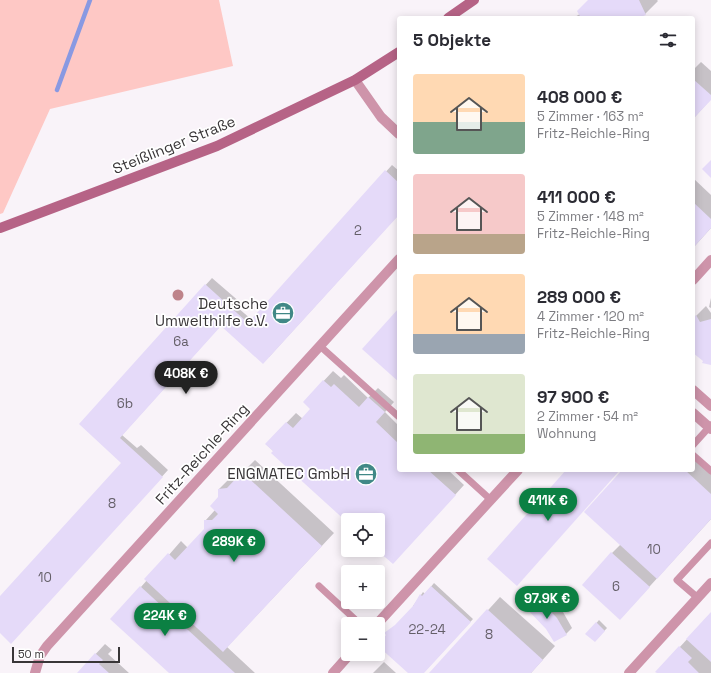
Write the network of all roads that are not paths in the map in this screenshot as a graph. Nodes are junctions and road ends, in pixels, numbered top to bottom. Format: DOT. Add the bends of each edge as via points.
graph roads {
  1 [pos="474,0"];
  2 [pos="451,16"];
  3 [pos="397,53"];
  4 [pos="355,80"];
  5 [pos="397,132"];
  6 [pos="0,228"];
  7 [pos="711,260"];
  8 [pos="397,261"];
  9 [pos="695,278"];
  10 [pos="320,346"];
  11 [pos="695,392"];
  12 [pos="711,406"];
  13 [pos="397,415"];
  14 [pos="695,415"];
  15 [pos="710,427"];
  16 [pos="695,443"];
  17 [pos="695,457"];
  18 [pos="711,471"];
  19 [pos="460,472"];
  20 [pos="516,472"];
  21 [pos="491,500"];
  22 [pos="711,543"];
  23 [pos="711,583"];
  24 [pos="319,586"];
  25 [pos="698,598"];
  26 [pos="352,617"];
  27 [pos="383,617"];
  28 [pos="344,661"];
  29 [pos="34,673"];
  30 [pos="333,673"];
  31 [pos="629,673"];
  1 -- 2 [label="street"];
  3 -- 4 [label="street, Steißlinger Straße"];
  4 -- 5 [label="street" via="381,118"];
  4 -- 6 [label="street, Steißlinger Straße" via="217,146"];
  7 -- 9 [label="street"];
  8 -- 10 [label="street, Fritz-Reichle-Ring"];
  10 -- 13 [label="lane"];
  10 -- 29 [label="street, Fritz-Reichle-Ring" via="47,646"];
  11 -- 12 [label="street"];
  14 -- 15 [label="street"];
  15 -- 16 [label="lane"];
  17 -- 18 [label="lane"];
  19 -- 21 [label="lane"];
  20 -- 21 [label="street"];
  21 -- 27 [label="street"];
  22 -- 25 [label="lane" via="677,580"];
  23 -- 25 [label="street"];
  24 -- 26 [label="lane"];
  25 -- 31 [label="street"];
  28 -- 30 [label="street"];
}
